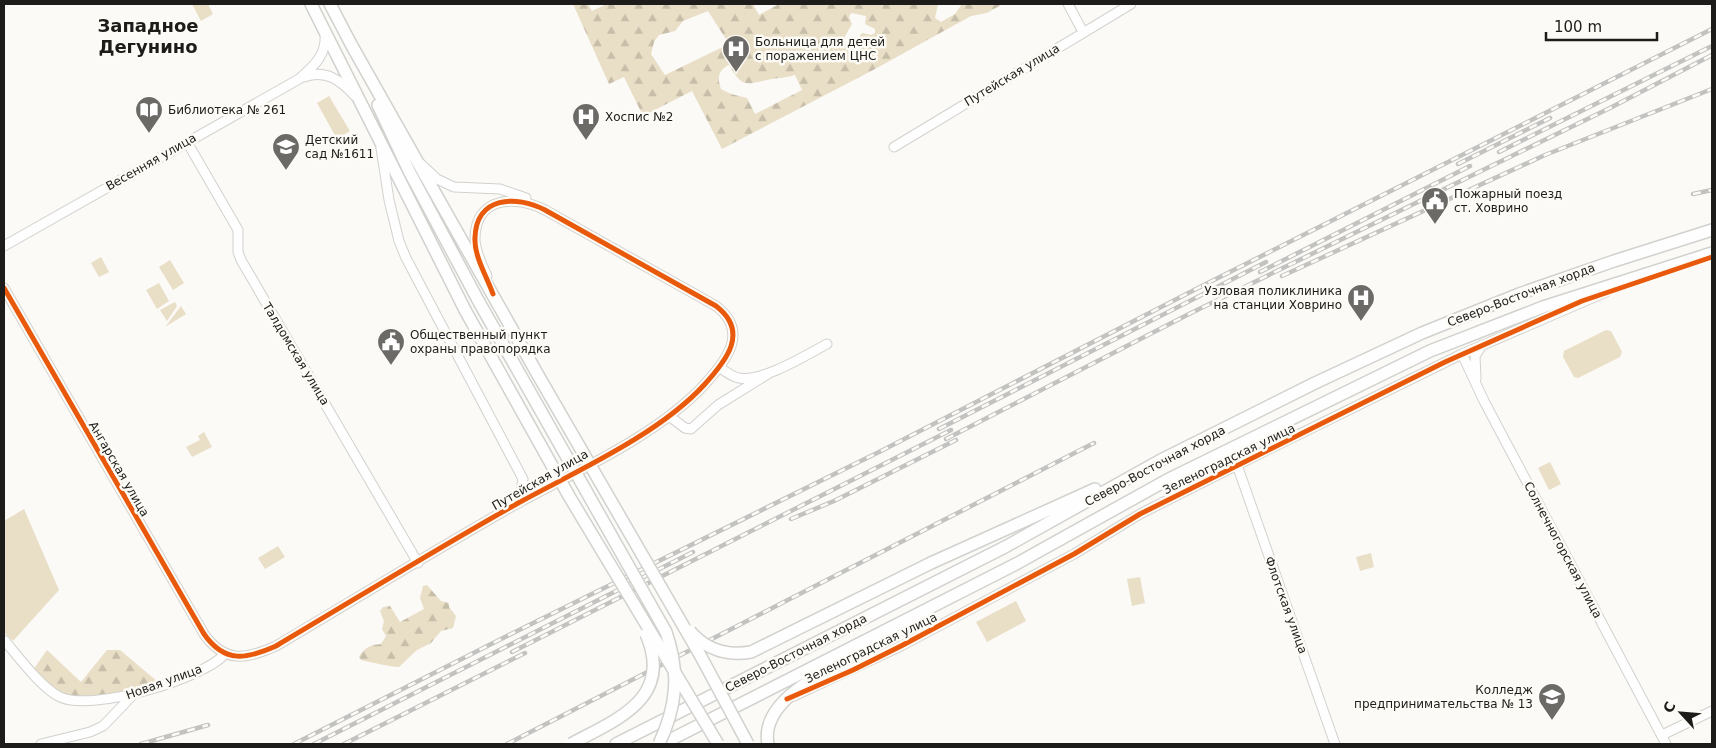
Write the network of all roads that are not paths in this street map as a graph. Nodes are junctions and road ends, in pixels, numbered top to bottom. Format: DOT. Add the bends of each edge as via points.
graph roads {
  1 [pos="329,4"];
  2 [pos="1068,4"];
  3 [pos="1131,4"];
  4 [pos="313,7"];
  5 [pos="324,31"];
  6 [pos="1083,32"];
  7 [pos="352,46"];
  8 [pos="299,79"];
  9 [pos="359,101"];
  10 [pos="188,142"];
  11 [pos="381,146"];
  12 [pos="894,147"];
  13 [pos="415,158"];
  14 [pos="545,210"];
  15 [pos="1712,230"];
  16 [pos="4,246"];
  17 [pos="1712,253"];
  18 [pos="1712,257"];
  19 [pos="4,288"];
  20 [pos="493,294"];
  21 [pos="827,344"];
  22 [pos="1482,345"];
  23 [pos="1462,354"];
  24 [pos="719,367"];
  25 [pos="771,372"];
  26 [pos="1476,384"];
  27 [pos="669,416"];
  28 [pos="1159,462"];
  29 [pos="1237,465"];
  30 [pos="519,503"];
  31 [pos="418,563"];
  32 [pos="666,597"];
  33 [pos="634,605"];
  34 [pos="927,608"];
  35 [pos="4,640"];
  36 [pos="225,654"];
  37 [pos="132,696"];
  38 [pos="787,699"];
  39 [pos="1712,710"];
  40 [pos="1662,735"];
  41 [pos="41,744"];
  42 [pos="571,744"];
  43 [pos="616,744"];
  44 [pos="661,744"];
  45 [pos="718,744"];
  46 [pos="748,744"];
  47 [pos="768,744"];
  48 [pos="1335,744"];
  49 [pos="1666,744"];
  1 -- 4 [label="street"];
  1 -- 7 [label="main road"];
  2 -- 6 [label="street"];
  3 -- 6 [label="street, Путейская улица"];
  4 -- 5 [label="main road"];
  5 -- 8 [label="street, Весенняя улица" via="326,41 322,55 316,65"];
  5 -- 9 [label="main road"];
  6 -- 12 [label="street, Путейская улица"];
  7 -- 13 [label="main road"];
  7 -- 44 [label="main road, bridge" via="409,171 479,302 666,632 675,662 676,694"];
  8 -- 9 [label="street, Весенняя улица" via="313,74 328,75 342,83"];
  8 -- 10 [label="street, Весенняя улица"];
  9 -- 11 [label="main road"];
  10 -- 16 [label="street, Весенняя улица"];
  10 -- 31 [label="street, Талдомская улица" via="238,230 238,252 244,266"];
  11 -- 30 [label="street" via="399,241 523,479"];
  11 -- 33 [label="main road, bridge" via="465,310 545,455"];
  13 -- 14 [label="street" via="448,185 510,191"];
  13 -- 20 [label="main road"];
  14 -- 20 [label="street" via="523,201 505,200 489,209 479,222 474,240"];
  14 -- 24 [label="street, Путейская улица" via="725,312 733,325 733,340"];
  15 -- 28 [label="main road, Северо-Восточная хорда" via="1519,294 1422,333"];
  17 -- 34 [label="main road, Северо-Восточная хорда" via="1543,307 1430,351 1167,480 1016,564"];
  18 -- 22 [label="street, Зеленоградская улица" via="1582,301"];
  19 -- 36 [label="street, Ангарская улица" via="204,634"];
  20 -- 32 [label="main road, bridge"];
  21 -- 25 [label="street"];
  22 -- 23 [label="street, Зеленоградская улица"];
  22 -- 26 [label="street" via="1475,356"];
  23 -- 26 [label="street, Солнечногорская улица"];
  23 -- 29 [label="street, Зеленоградская улица"];
  24 -- 25 [label="street" via="740,378"];
  24 -- 27 [label="street, Путейская улица"];
  25 -- 27 [label="street" via="718,405 691,429"];
  26 -- 40 [label="street, Солнечногорская улица"];
  27 -- 30 [label="street, Путейская улица"];
  28 -- 32 [label="main road, bridge" via="985,537 751,652 732,653 709,647 695,637"];
  28 -- 43 [label="main road, Северо-Восточная хорда" via="1005,546"];
  29 -- 38 [label="street, Зеленоградская улица" via="1140,514 1074,554 901,646"];
  29 -- 48 [label="street, Флотская улица"];
  30 -- 31 [label="street, Путейская улица"];
  31 -- 36 [label="street, Путейская улица" via="276,646 249,656"];
  32 -- 46 [label="main road, bridge"];
  33 -- 42 [label="main road, bridge" via="652,651 653,670 649,687 641,701 626,714"];
  33 -- 45 [label="main road, bridge"];
  34 -- 38 [label="main road" via="866,644"];
  34 -- 44 [label="main road, Северо-Восточная хорда"];
  35 -- 37 [label="street, Новая улица" via="57,696 84,701"];
  36 -- 37 [label="street, Новая улица" via="203,669"];
  37 -- 41 [label="street" via="103,726"];
  38 -- 47 [label="main road" via="771,716"];
  39 -- 40 [label="street"];
  40 -- 49 [label="street, Солнечногорская улица"];
}
